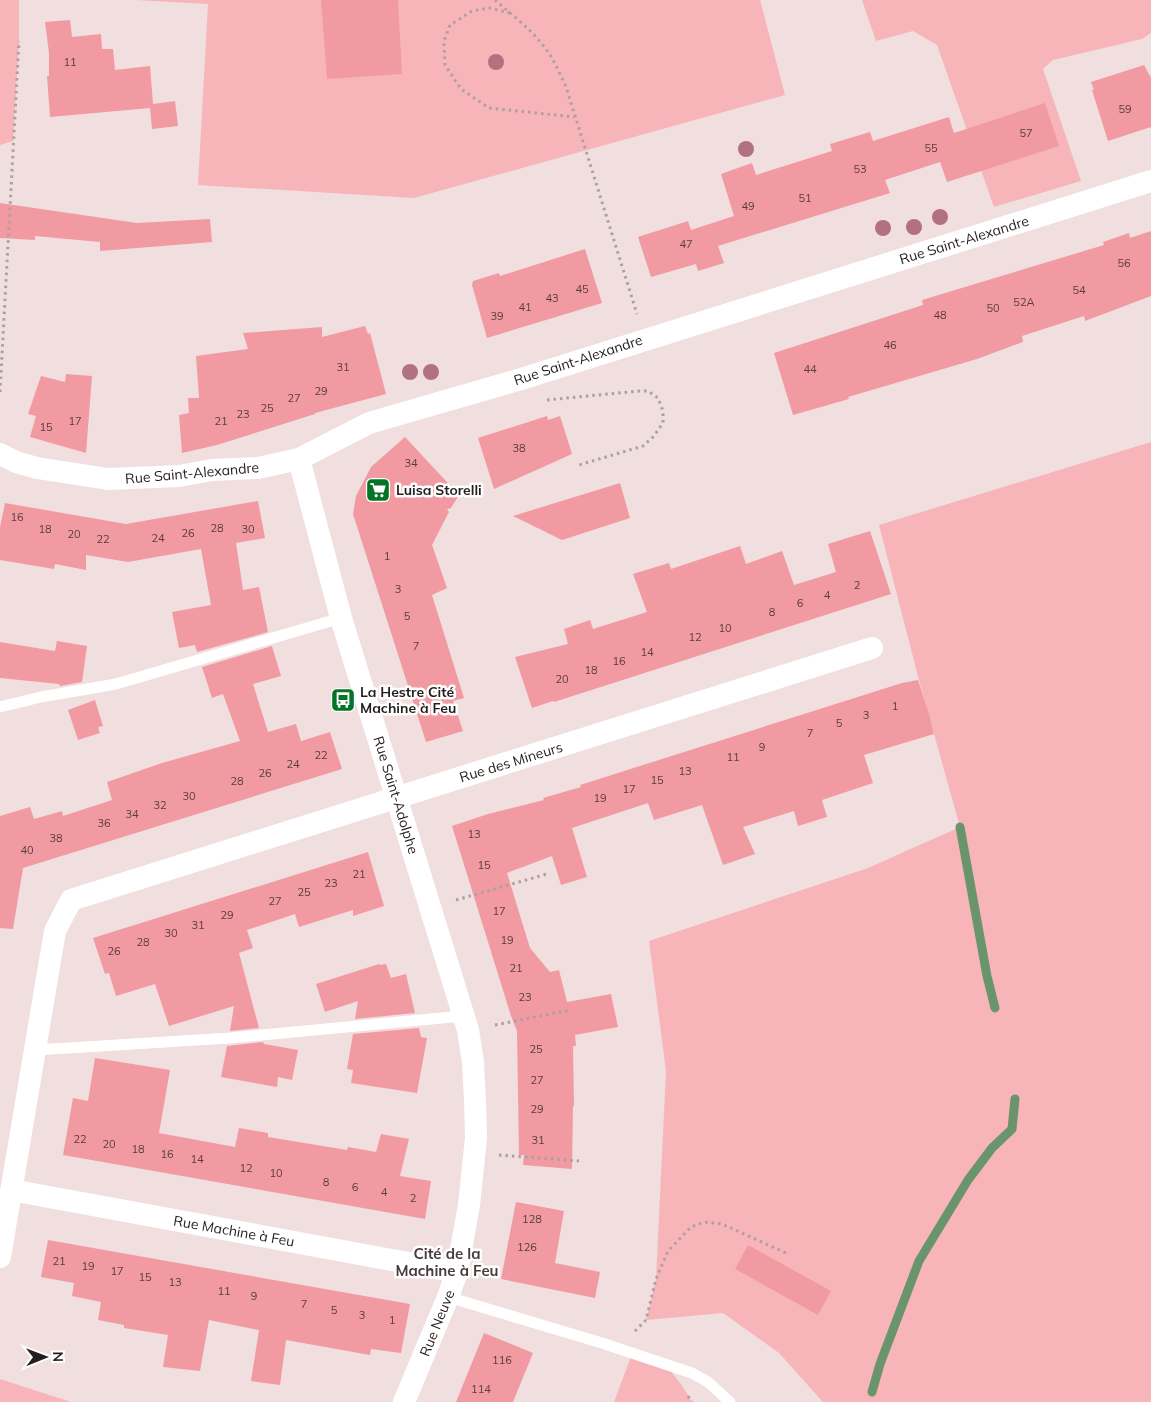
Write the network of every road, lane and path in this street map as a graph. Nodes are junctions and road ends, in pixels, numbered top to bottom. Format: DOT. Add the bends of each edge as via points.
graph roads {
  1 [pos="495,0"];
  2 [pos="510,14"];
  3 [pos="18,41"];
  4 [pos="575,117"];
  5 [pos="1151,181"];
  6 [pos="644,339"];
  7 [pos="518,380"];
  8 [pos="0,392"];
  9 [pos="0,454"];
  10 [pos="298,459"];
  11 [pos="579,465"];
  12 [pos="341,618"];
  13 [pos="872,648"];
  14 [pos="0,707"];
  15 [pos="397,798"];
  16 [pos="547,874"];
  17 [pos="430,907"];
  18 [pos="570,1010"];
  19 [pos="466,1023"];
  20 [pos="36,1050"];
  21 [pos="474,1154"];
  22 [pos="578,1161"];
  23 [pos="11,1190"];
  24 [pos="786,1253"];
  25 [pos="0,1257"];
  26 [pos="456,1272"];
  27 [pos="448,1297"];
  28 [pos="602,1343"];
  29 [pos="404,1402"];
  30 [pos="730,1402"];
  1 -- 2 [label="path"];
  2 -- 4 [label="path" via="546,49 560,72"];
  2 -- 4 [label="path" via="489,8 472,11 450,25 444,41 445,65 461,90 489,108"];
  3 -- 8 [label="path"];
  4 -- 6 [label="path"];
  5 -- 6 [label="street, Rue Saint-Alexandre"];
  6 -- 7 [label="street, Rue Saint-Alexandre"];
  7 -- 10 [label="street, Rue Saint-Alexandre" via="369,423"];
  7 -- 11 [label="path" via="523,393 531,399 544,401 639,391 648,391 658,398 663,423 654,437 643,446"];
  9 -- 10 [label="street, Rue Saint-Alexandre" via="37,468 108,479 258,468"];
  10 -- 12 [label="street, Rue Saint-Adolphe"];
  12 -- 14 [label="lane" via="116,684"];
  12 -- 15 [label="street, Rue Saint-Adolphe"];
  13 -- 15 [label="street, Rue des Mineurs"];
  15 -- 17 [label="street, Rue Saint-Adolphe"];
  15 -- 20 [label="street, Rue des Mineurs" via="71,900 55,931"];
  16 -- 17 [label="path"];
  17 -- 19 [label="street, Rue Saint-Adolphe"];
  18 -- 19 [label="path"];
  19 -- 20 [label="lane"];
  19 -- 21 [label="street, Rue Neuve" via="476,1100"];
  20 -- 23 [label="street"];
  21 -- 22 [label="path"];
  21 -- 26 [label="street, Rue Neuve" via="469,1205"];
  23 -- 25 [label="street"];
  23 -- 26 [label="street, Rue Machine à Feu"];
  24 -- 28 [label="path" via="722,1224 704,1222 691,1227 668,1251 656,1279 646,1320 628,1336"];
  26 -- 27 [label="street, Rue Neuve"];
  27 -- 28 [label="lane"];
  27 -- 29 [label="street, Rue Neuve"];
  28 -- 30 [label="lane" via="692,1373 708,1382"];
}
